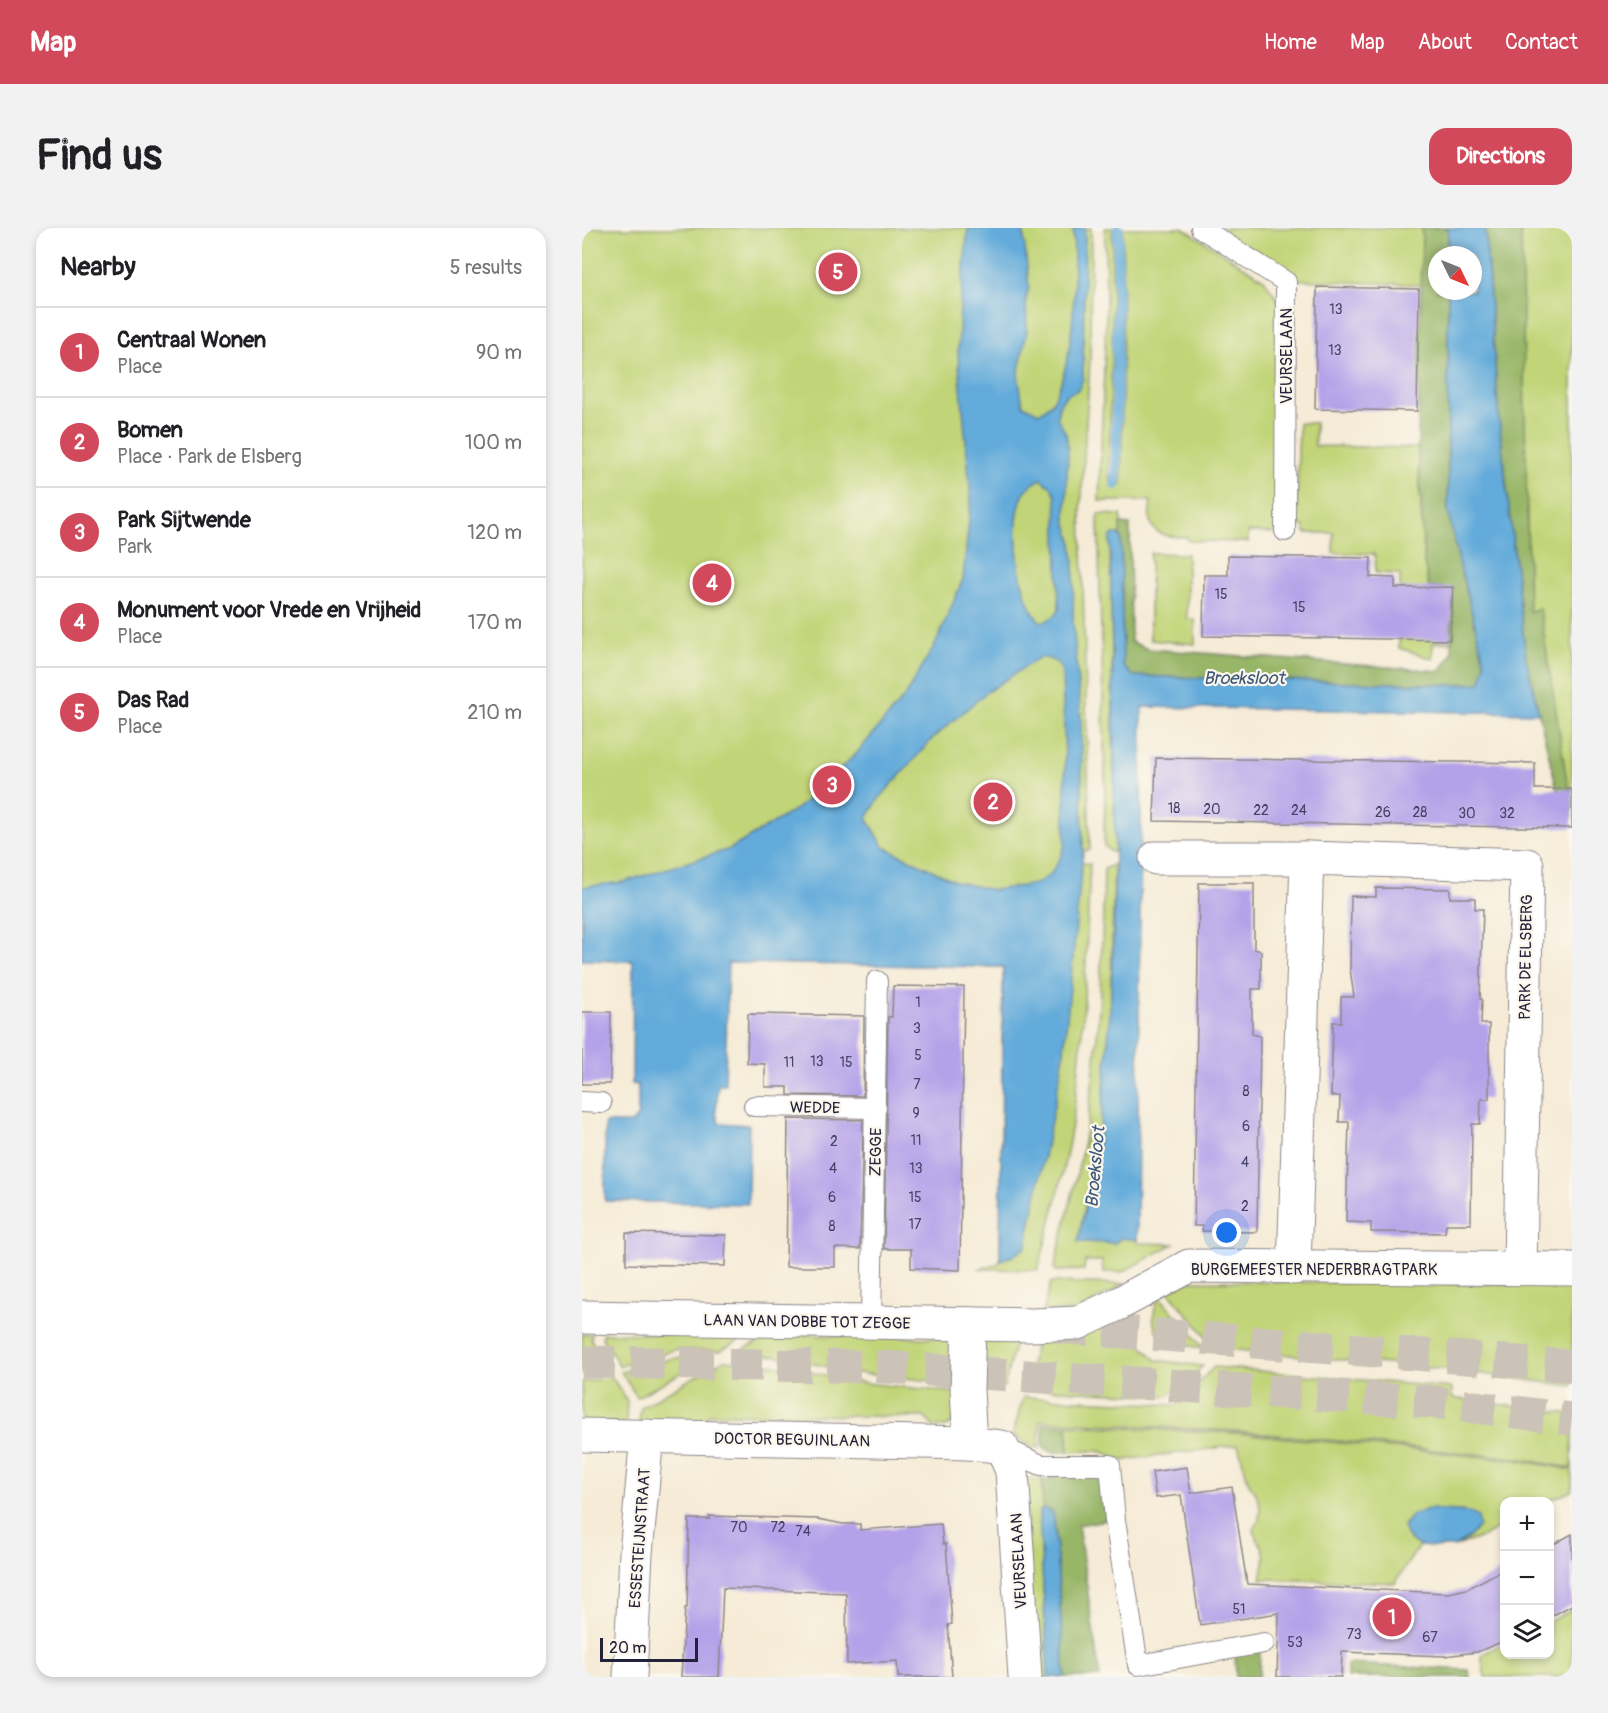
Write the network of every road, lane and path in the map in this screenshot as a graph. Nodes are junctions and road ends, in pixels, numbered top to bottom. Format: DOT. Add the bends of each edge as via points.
graph roads {
  1 [pos="1201,228"];
  2 [pos="1285,531"];
  3 [pos="1156,858"];
  4 [pos="1307,858"];
  5 [pos="877,981"];
  6 [pos="754,1106"];
  7 [pos="876,1108"];
  8 [pos="1294,1268"];
  9 [pos="1520,1268"];
  10 [pos="1572,1269"];
  11 [pos="582,1317"];
  12 [pos="871,1323"];
  13 [pos="969,1324"];
  14 [pos="1032,1325"];
  15 [pos="582,1435"];
  16 [pos="647,1436"];
  17 [pos="970,1443"];
  18 [pos="1002,1447"];
  19 [pos="1263,1643"];
  20 [pos="630,1677"];
  21 [pos="1024,1677"];
  1 -- 2 [label="lane, VEURSELAAN" via="1286,282"];
  3 -- 4 [label="street, PARK DE ELSBERG"];
  4 -- 8 [label="street"];
  4 -- 9 [label="street, PARK DE ELSBERG" via="1527,865"];
  5 -- 7 [label="lane, ZEGGE"];
  6 -- 7 [label="lane, WEDDE"];
  7 -- 12 [label="lane, ZEGGE"];
  8 -- 9 [label="street, BURGEMEESTER NEDERBRAGTPARK"];
  8 -- 14 [label="street, BURGEMEESTER NEDERBRAGTPARK" via="1189,1266 1078,1323"];
  9 -- 10 [label="street, BURGEMEESTER NEDERBRAGTPARK"];
  11 -- 12 [label="street, LAAN VAN DOBBE TOT ZEGGE"];
  12 -- 13 [label="street, LAAN VAN DOBBE TOT ZEGGE"];
  13 -- 14 [label="street, LAAN VAN DOBBE TOT ZEGGE"];
  13 -- 17 [label="street"];
  15 -- 16 [label="street, DOCTOR BEGUINLAAN"];
  16 -- 17 [label="street, DOCTOR BEGUINLAAN"];
  16 -- 20 [label="street, ESSESTEIJNSTRAAT"];
  17 -- 18 [label="street, DOCTOR BEGUINLAAN"];
  18 -- 19 [label="lane" via="1041,1465 1110,1466 1138,1665"];
  18 -- 21 [label="street, VEURSELAAN" via="1012,1471"];
}
